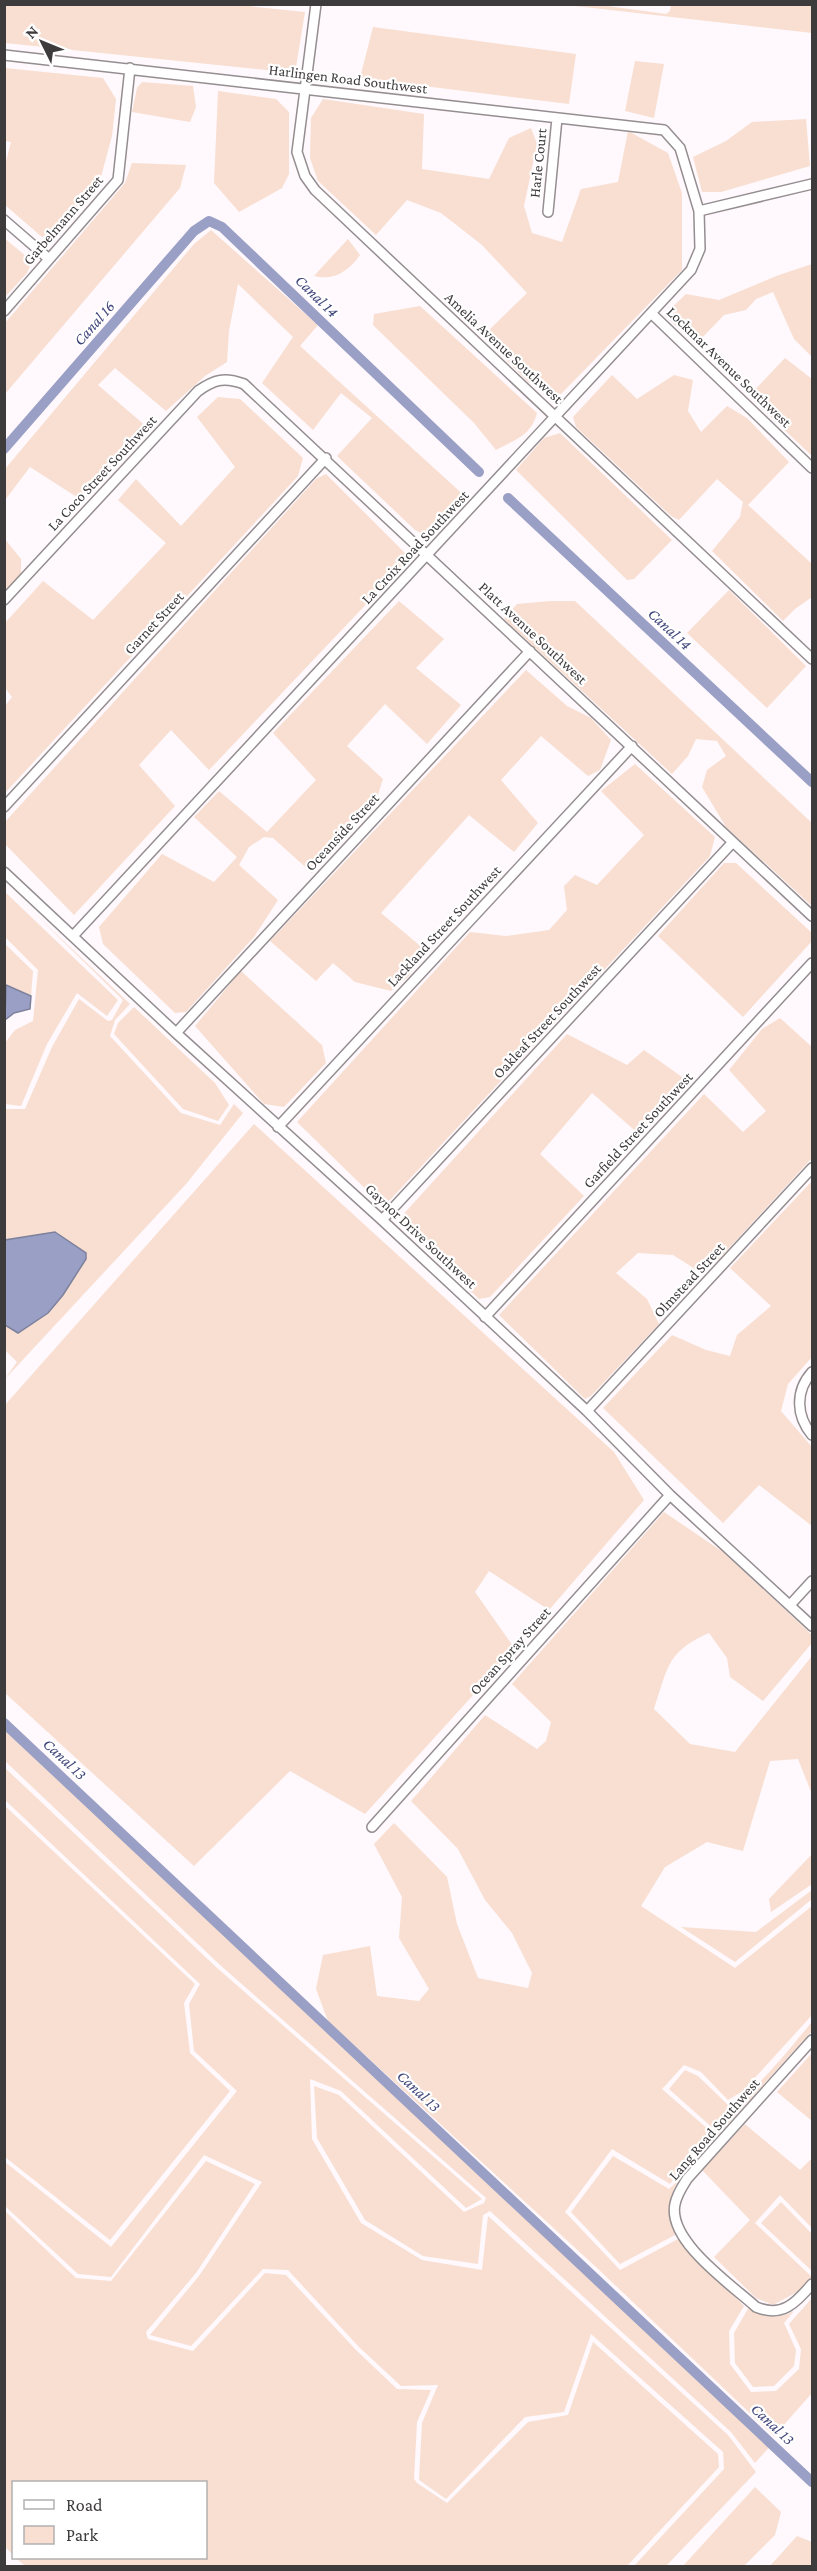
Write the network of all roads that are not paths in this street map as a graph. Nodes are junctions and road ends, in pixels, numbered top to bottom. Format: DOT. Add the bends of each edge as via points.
graph roads {
  1 [pos="316,4"];
  2 [pos="4,55"];
  3 [pos="130,68"];
  4 [pos="306,90"];
  5 [pos="557,118"];
  6 [pos="680,148"];
  7 [pos="813,184"];
  8 [pos="699,211"];
  9 [pos="548,212"];
  10 [pos="4,220"];
  11 [pos="49,259"];
  12 [pos="4,311"];
  13 [pos="651,313"];
  14 [pos="229,378"];
  15 [pos="555,417"];
  16 [pos="326,458"];
  17 [pos="813,468"];
  18 [pos="428,555"];
  19 [pos="4,600"];
  20 [pos="530,651"];
  21 [pos="813,658"];
  22 [pos="632,746"];
  23 [pos="4,807"];
  24 [pos="733,842"];
  25 [pos="4,872"];
  26 [pos="813,916"];
  27 [pos="73,936"];
  28 [pos="813,963"];
  29 [pos="176,1033"];
  30 [pos="278,1127"];
  31 [pos="813,1168"];
  32 [pos="382,1220"];
  33 [pos="485,1317"];
  34 [pos="813,1372"];
  35 [pos="587,1412"];
  36 [pos="813,1435"];
  37 [pos="670,1495"];
  38 [pos="813,1581"];
  39 [pos="790,1605"];
  40 [pos="813,1626"];
  41 [pos="372,1827"];
  42 [pos="813,2040"];
  43 [pos="813,2284"];
  1 -- 4 [label="street, Amelia Avenue Southwest"];
  2 -- 3 [label="street, Harlingen Road Southwest"];
  3 -- 4 [label="street, Harlingen Road Southwest"];
  3 -- 11 [label="street, Garbelmann Street" via="118,180"];
  4 -- 5 [label="street, Harlingen Road Southwest"];
  4 -- 15 [label="street, Amelia Avenue Southwest" via="297,152 305,176 315,190"];
  5 -- 6 [label="street, Harlingen Road Southwest" via="664,130"];
  5 -- 9 [label="street, Harle Court"];
  6 -- 8 [label="street, La Croix Road Southwest"];
  7 -- 8 [label="street"];
  8 -- 13 [label="street, La Croix Road Southwest" via="700,249 691,270"];
  10 -- 11 [label="street"];
  11 -- 12 [label="street, Garbelmann Street"];
  13 -- 15 [label="street, La Croix Road Southwest"];
  13 -- 17 [label="street, Lockmar Avenue Southwest"];
  14 -- 16 [label="street, Platt Avenue Southwest" via="256,393"];
  14 -- 19 [label="street, La Coco Street Southwest" via="212,381 198,391"];
  15 -- 18 [label="street, La Croix Road Southwest"];
  15 -- 21 [label="street, Amelia Avenue Southwest"];
  16 -- 18 [label="street, Platt Avenue Southwest"];
  16 -- 23 [label="street, Garnet Street"];
  18 -- 20 [label="street, Platt Avenue Southwest"];
  18 -- 27 [label="street, La Croix Road Southwest"];
  20 -- 22 [label="street, Platt Avenue Southwest"];
  20 -- 29 [label="street, Oceanside Street"];
  22 -- 24 [label="street, Platt Avenue Southwest"];
  22 -- 30 [label="street, Lackland Street Southwest"];
  24 -- 26 [label="street, Platt Avenue Southwest"];
  24 -- 32 [label="street, Oakleaf Street Southwest"];
  25 -- 27 [label="street, Gaynor Drive Southwest"];
  27 -- 29 [label="street, Gaynor Drive Southwest"];
  28 -- 33 [label="street, Garfield Street Southwest"];
  29 -- 30 [label="street, Gaynor Drive Southwest"];
  30 -- 32 [label="street, Gaynor Drive Southwest"];
  31 -- 35 [label="street, Olmstead Street"];
  32 -- 33 [label="street, Gaynor Drive Southwest"];
  33 -- 35 [label="street, Gaynor Drive Southwest"];
  34 -- 36 [label="street" via="801,1390 799,1406 803,1422"];
  35 -- 37 [label="street, Gaynor Drive Southwest"];
  37 -- 39 [label="street, Gaynor Drive Southwest"];
  37 -- 41 [label="street, Ocean Spray Street"];
  38 -- 39 [label="street"];
  39 -- 40 [label="street, Gaynor Drive Southwest"];
  42 -- 43 [label="street, Lang Road Southwest" via="687,2179 674,2206 675,2220 687,2244 756,2307 768,2312 781,2311"];
}
